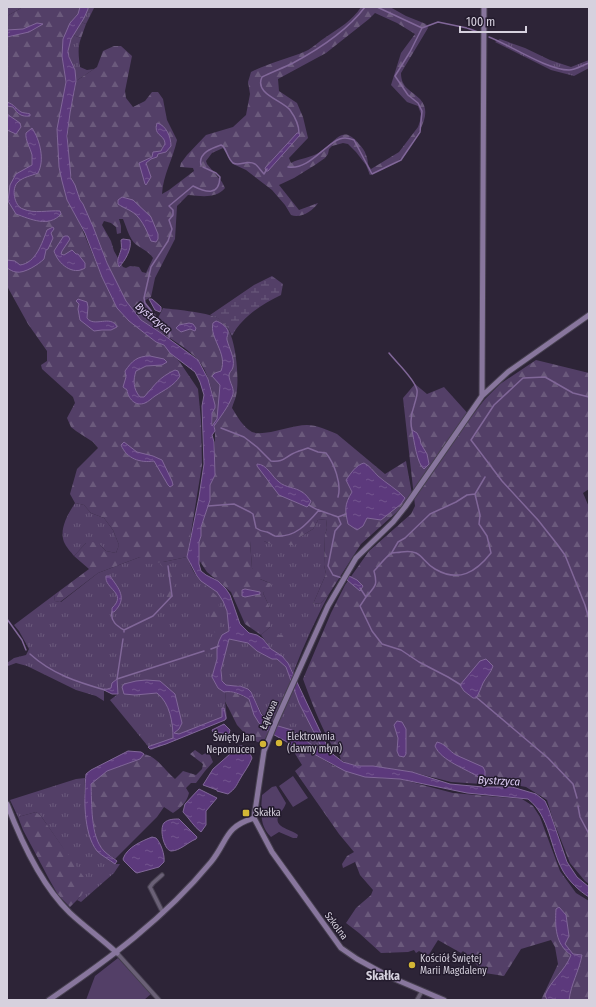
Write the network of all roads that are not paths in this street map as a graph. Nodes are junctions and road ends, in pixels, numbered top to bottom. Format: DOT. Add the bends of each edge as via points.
graph roads {
  1 [pos="484,7"];
  2 [pos="589,315"];
  3 [pos="482,396"];
  4 [pos="7,804"];
  5 [pos="254,818"];
  6 [pos="162,876"];
  7 [pos="163,913"];
  8 [pos="117,952"];
  9 [pos="422,991"];
  10 [pos="49,1000"];
  11 [pos="159,1000"];
  12 [pos="417,1000"];
  13 [pos="444,1000"];
  1 -- 3 [label="street"];
  2 -- 3 [label="street, Łąkowa" via="508,372"];
  3 -- 5 [label="street, Łąkowa" via="406,507 348,570 328,606 264,751"];
  4 -- 8 [label="street" via="36,869 53,894 69,912"];
  5 -- 7 [label="street" via="230,831 212,861"];
  5 -- 9 [label="street, Szkolna" via="272,852 341,948 373,969"];
  6 -- 7 [label="street" via="150,887"];
  7 -- 8 [label="street"];
  8 -- 10 [label="street"];
  8 -- 11 [label="street"];
  9 -- 12 [label="street"];
  9 -- 13 [label="street, Szkolna"];
}
